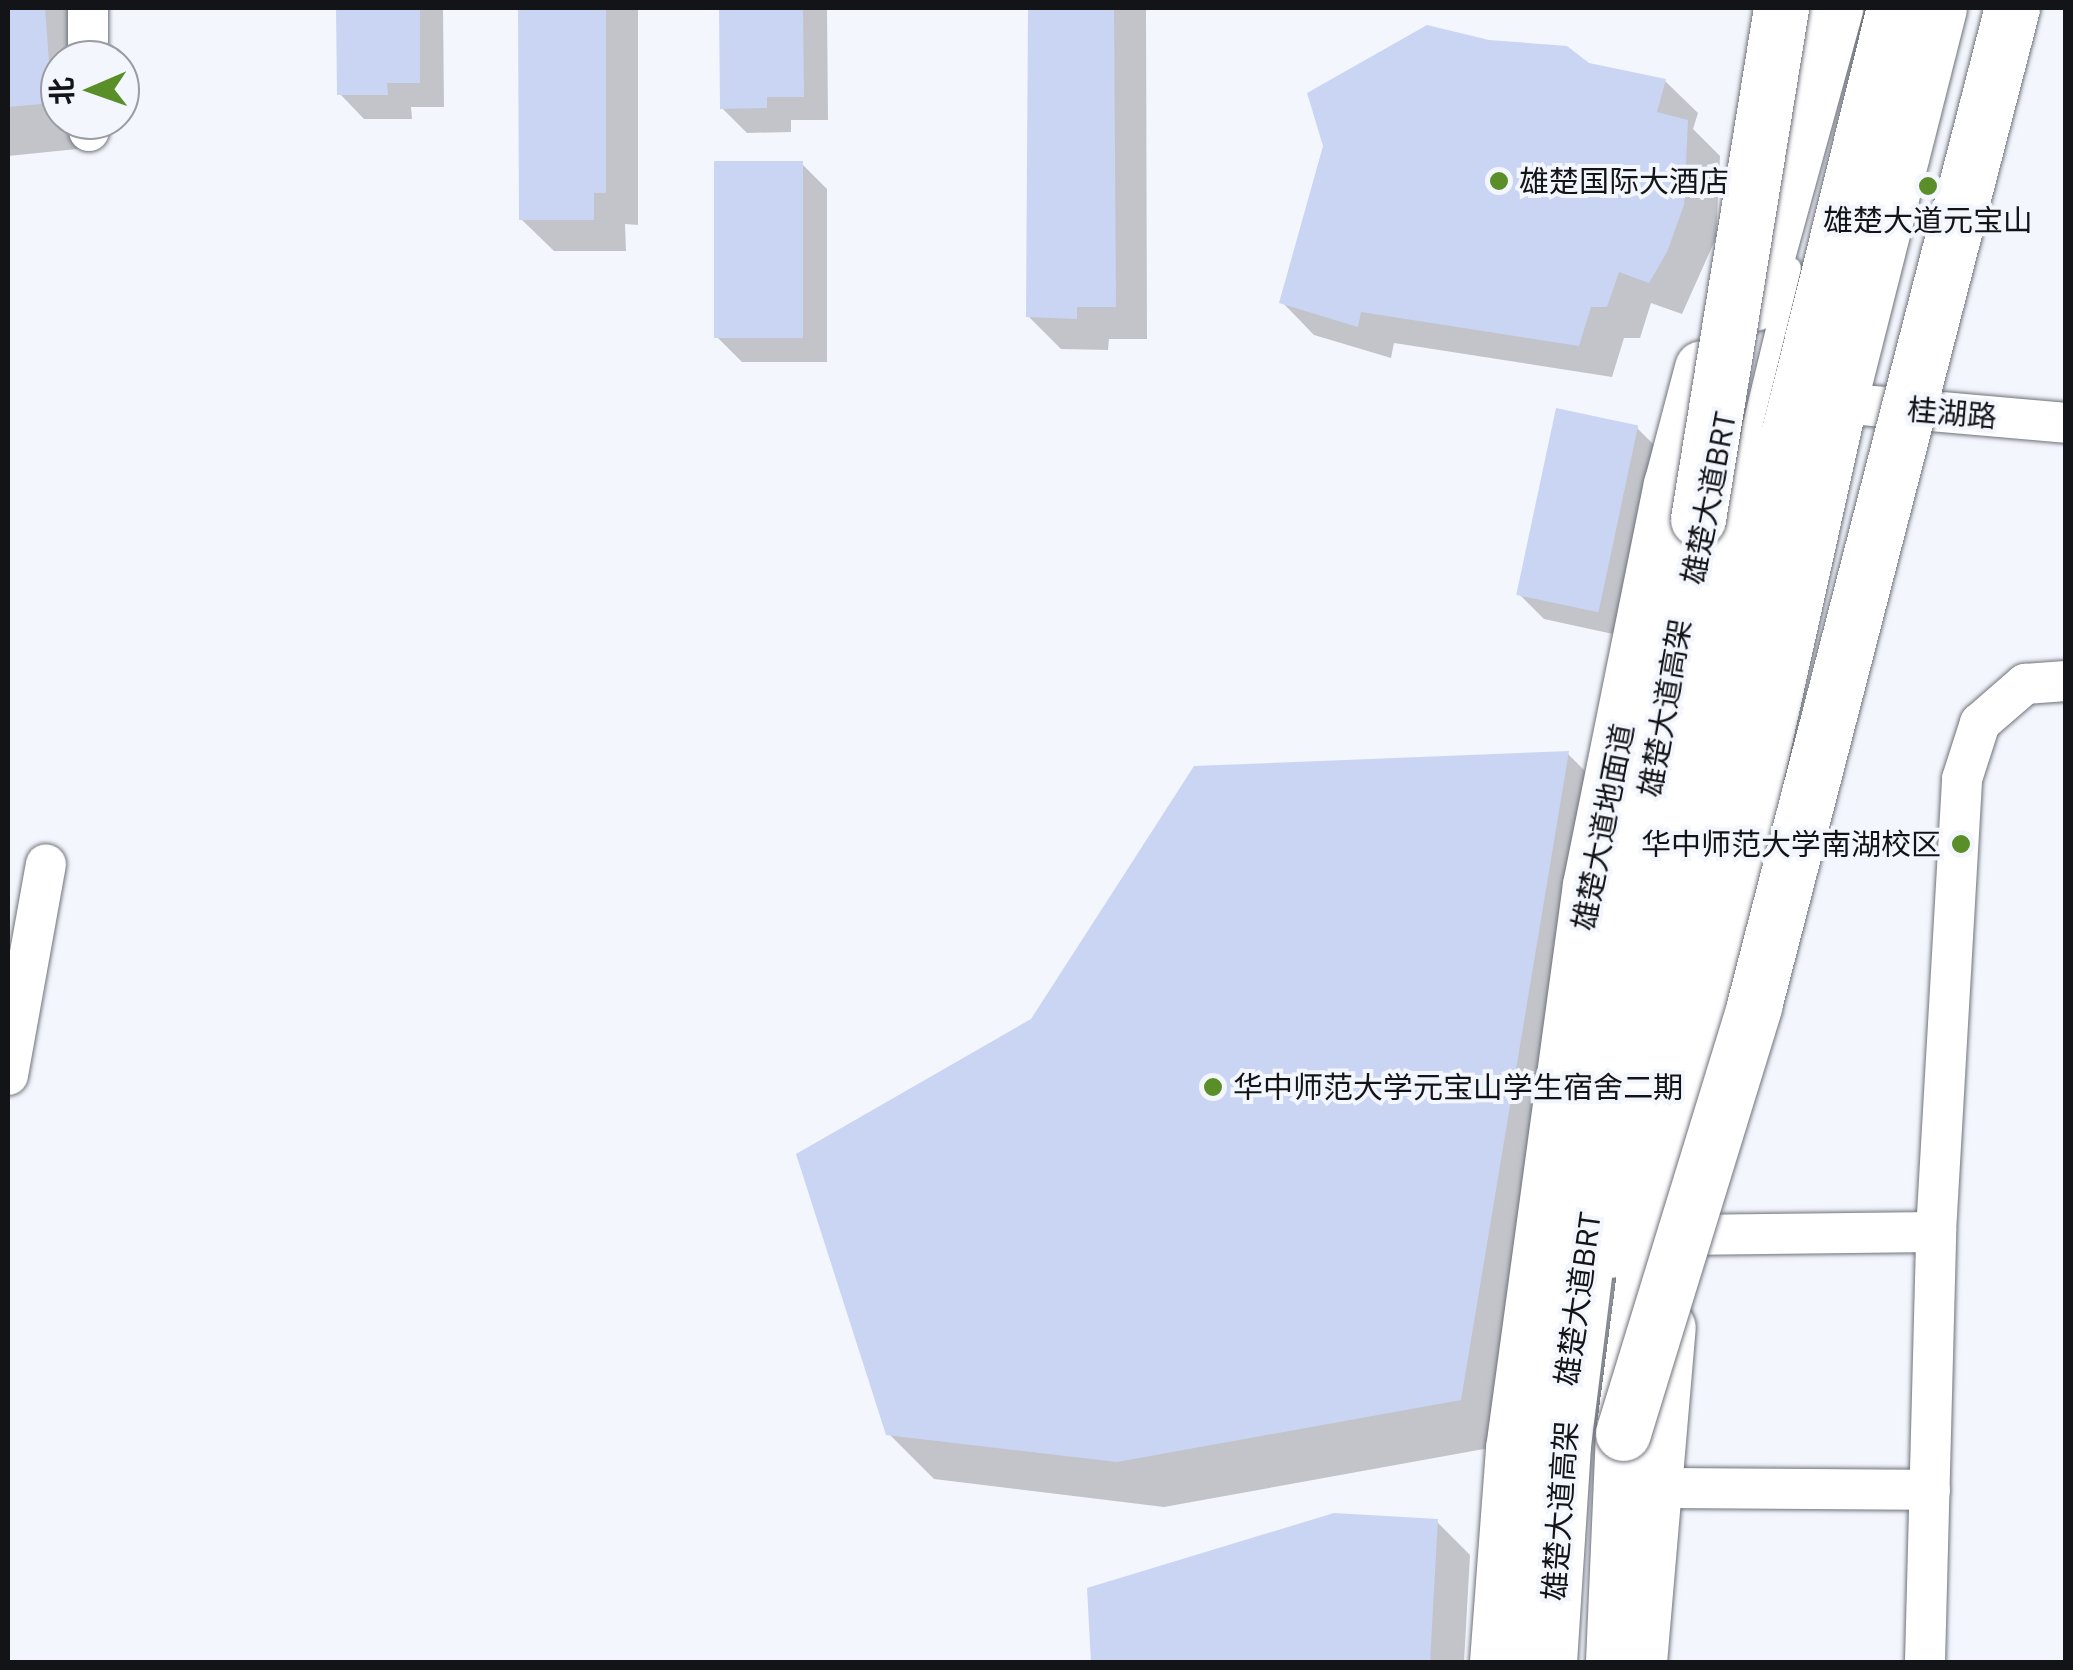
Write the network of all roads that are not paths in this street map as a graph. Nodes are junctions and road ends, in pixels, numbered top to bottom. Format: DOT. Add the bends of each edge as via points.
graph roads {
  1 [pos="88,8"];
  2 [pos="1781,8"];
  3 [pos="1798,8"];
  4 [pos="1836,8"];
  5 [pos="1894,8"];
  6 [pos="1939,8"];
  7 [pos="2012,8"];
  8 [pos="88,40"];
  9 [pos="1796,248"];
  10 [pos="1839,403"];
  11 [pos="2066,422"];
  12 [pos="1698,518"];
  13 [pos="2066,681"];
  14 [pos="46,864"];
  15 [pos="8,1076"];
  16 [pos="1936,1232"];
  17 [pos="1682,1235"];
  18 [pos="1610,1283"];
  19 [pos="1623,1432"];
  20 [pos="1654,1488"];
  21 [pos="1930,1490"];
  22 [pos="1497,1662"];
  23 [pos="1549,1662"];
  24 [pos="1612,1662"];
  25 [pos="1640,1662"];
  26 [pos="1925,1662"];
  1 -- 8 [label="street"];
  2 -- 12 [label="main road, bridge"];
  3 -- 22 [label="main road, 雄楚大道地面道" via="1671,485 1590,886 1513,1448"];
  4 -- 12 [label="main road, 雄楚大道高架, bridge"];
  5 -- 19 [label="main road, 雄楚大道高架, bridge" via="1749,594 1687,948"];
  6 -- 10 [label="main road"];
  7 -- 19 [label="main road, bridge" via="1754,1006"];
  9 -- 18 [label="lane, 雄楚大道BRT" via="1752,428 1663,888"];
  10 -- 11 [label="street, 桂湖路"];
  10 -- 17 [label="main road" via="1728,904"];
  12 -- 23 [label="main road, 雄楚大道高架" via="1630,905 1563,1445"];
  13 -- 16 [label="street" via="2024,684 1980,723 1962,778"];
  14 -- 15 [label="street"];
  16 -- 17 [label="street"];
  16 -- 21 [label="street"];
  17 -- 20 [label="main road"];
  19 -- 24 [label="main road, 雄楚大道高架"];
  20 -- 21 [label="street"];
  20 -- 25 [label="main road"];
  21 -- 26 [label="street"];
}
